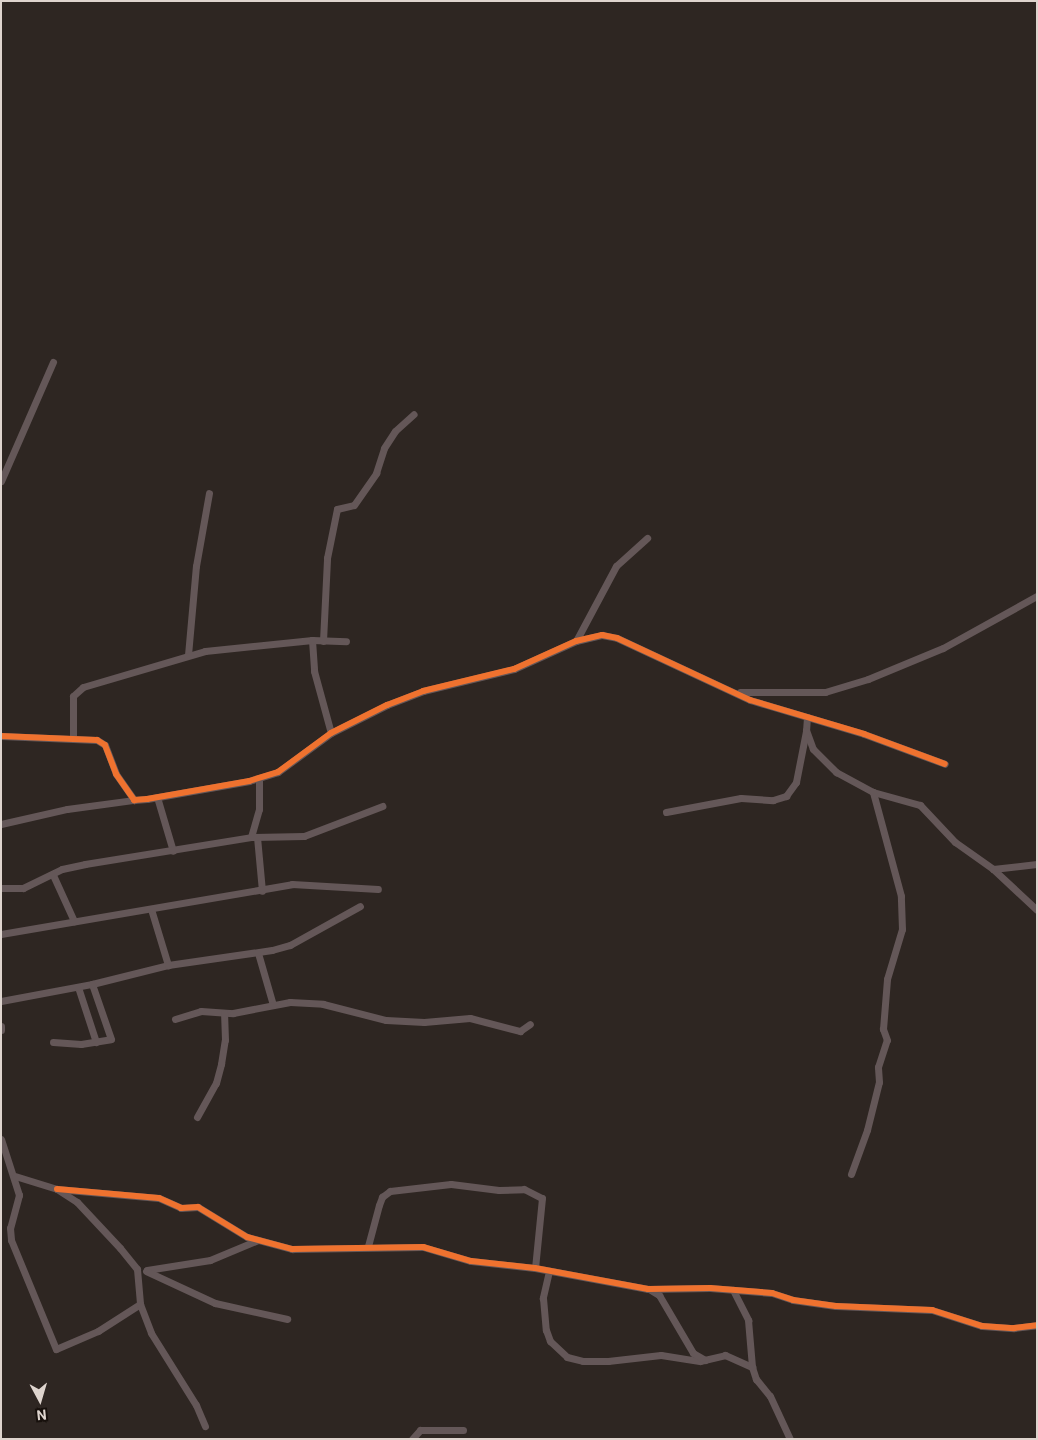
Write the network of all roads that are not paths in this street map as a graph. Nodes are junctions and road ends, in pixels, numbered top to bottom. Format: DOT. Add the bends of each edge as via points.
graph roads {
  1 [pos="53,362"];
  2 [pos="414,414"];
  3 [pos="1,481"];
  4 [pos="209,493"];
  5 [pos="647,538"];
  6 [pos="1037,596"];
  7 [pos="312,640"];
  8 [pos="324,640"];
  9 [pos="346,641"];
  10 [pos="576,641"];
  11 [pos="188,655"];
  12 [pos="740,692"];
  13 [pos="807,717"];
  14 [pos="806,730"];
  15 [pos="331,733"];
  16 [pos="1,736"];
  17 [pos="74,736"];
  18 [pos="945,764"];
  19 [pos="259,778"];
  20 [pos="873,792"];
  21 [pos="157,797"];
  22 [pos="134,800"];
  23 [pos="382,806"];
  24 [pos="666,812"];
  25 [pos="1,824"];
  26 [pos="254,837"];
  27 [pos="173,851"];
  28 [pos="1037,864"];
  29 [pos="993,869"];
  30 [pos="53,875"];
  31 [pos="1,888"];
  32 [pos="378,889"];
  33 [pos="262,891"];
  34 [pos="360,906"];
  35 [pos="151,909"];
  36 [pos="1037,910"];
  37 [pos="74,921"];
  38 [pos="1,934"];
  39 [pos="258,953"];
  40 [pos="168,965"];
  41 [pos="92,984"];
  42 [pos="78,987"];
  43 [pos="1,1001"];
  44 [pos="273,1005"];
  45 [pos="224,1013"];
  46 [pos="175,1019"];
  47 [pos="530,1024"];
  48 [pos="1,1026"];
  49 [pos="1,1030"];
  50 [pos="53,1042"];
  51 [pos="96,1042"];
  52 [pos="197,1117"];
  53 [pos="1,1139"];
  54 [pos="851,1174"];
  55 [pos="15,1176"];
  56 [pos="57,1189"];
  57 [pos="258,1240"];
  58 [pos="368,1246"];
  59 [pos="535,1268"];
  60 [pos="137,1269"];
  61 [pos="146,1271"];
  62 [pos="548,1271"];
  63 [pos="648,1289"];
  64 [pos="732,1290"];
  65 [pos="140,1304"];
  66 [pos="287,1319"];
  67 [pos="1037,1325"];
  68 [pos="705,1360"];
  69 [pos="752,1367"];
  70 [pos="205,1426"];
  71 [pos="463,1430"];
  72 [pos="412,1439"];
  73 [pos="790,1439"];
  1 -- 3 [label="street"];
  2 -- 8 [label="street" via="395,431 384,448 376,473 354,506 337,508 327,558"];
  4 -- 11 [label="street" via="196,566"];
  5 -- 10 [label="street" via="616,566"];
  6 -- 12 [label="street" via="943,648 868,679 825,692"];
  7 -- 8 [label="street"];
  7 -- 11 [label="street"];
  7 -- 15 [label="street" via="314,671"];
  8 -- 9 [label="street"];
  10 -- 12 [label="street" via="602,635 618,638"];
  10 -- 15 [label="street" via="514,669 423,691"];
  11 -- 17 [label="street" via="76,691 72,701"];
  12 -- 13 [label="street" via="763,705"];
  13 -- 14 [label="street"];
  13 -- 18 [label="street"];
  14 -- 20 [label="street" via="813,749 822,760"];
  14 -- 24 [label="street" via="796,782 786,796 773,800 741,798"];
  15 -- 19 [label="street" via="299,759 278,772"];
  16 -- 17 [label="street"];
  17 -- 22 [label="street" via="97,740 105,745 116,774"];
  19 -- 21 [label="street"];
  19 -- 26 [label="street" via="259,809"];
  20 -- 29 [label="street" via="920,805 955,842"];
  20 -- 54 [label="street" via="901,896 902,929 886,986 884,1029 887,1040 878,1067 879,1082 868,1130"];
  21 -- 22 [label="street"];
  21 -- 27 [label="street"];
  22 -- 25 [label="street"];
  23 -- 26 [label="street" via="304,836"];
  26 -- 27 [label="street"];
  26 -- 33 [label="street"];
  27 -- 30 [label="street" via="84,864"];
  28 -- 29 [label="street"];
  29 -- 36 [label="street"];
  30 -- 31 [label="street" via="22,888"];
  30 -- 37 [label="street"];
  32 -- 33 [label="street" via="292,884"];
  33 -- 35 [label="street"];
  34 -- 39 [label="street" via="290,945"];
  35 -- 37 [label="street"];
  35 -- 40 [label="street"];
  37 -- 38 [label="street"];
  39 -- 40 [label="street"];
  39 -- 44 [label="street"];
  40 -- 41 [label="street"];
  41 -- 42 [label="street"];
  41 -- 51 [label="street" via="112,1037"];
  42 -- 43 [label="street"];
  42 -- 51 [label="street"];
  44 -- 45 [label="street"];
  44 -- 47 [label="street" via="290,1002 323,1004 386,1020 408,1022 470,1018 520,1032"];
  45 -- 46 [label="street" via="201,1011"];
  45 -- 52 [label="street" via="226,1040 221,1064 216,1083"];
  48 -- 49 [label="street"];
  50 -- 51 [label="street"];
  53 -- 55 [label="street"];
  55 -- 56 [label="street"];
  55 -- 65 [label="street" via="19,1195 10,1240 56,1349 98,1331"];
  56 -- 57 [label="street" via="159,1198 181,1208 198,1207 235,1232"];
  56 -- 60 [label="street" via="86,1210"];
  57 -- 58 [label="street" via="292,1248"];
  57 -- 61 [label="street" via="210,1260"];
  58 -- 59 [label="street" via="423,1247 471,1261"];
  58 -- 59 [label="street" via="378,1205 390,1191 451,1184 499,1190 524,1189 537,1194 543,1206"];
  59 -- 62 [label="street"];
  60 -- 61 [label="street"];
  60 -- 65 [label="street"];
  61 -- 66 [label="street" via="208,1300"];
  62 -- 63 [label="street"];
  62 -- 68 [label="street" via="543,1298 546,1330 550,1341 567,1356 583,1362 661,1355"];
  63 -- 64 [label="street"];
  63 -- 68 [label="street" via="658,1295 693,1353"];
  64 -- 67 [label="street" via="779,1294 793,1300 836,1306 932,1310 982,1326 1014,1328"];
  64 -- 69 [label="street" via="748,1320"];
  65 -- 70 [label="street" via="151,1333 196,1405"];
  68 -- 69 [label="street" via="725,1355"];
  69 -- 73 [label="street"];
  71 -- 72 [label="street" via="420,1430"];
}
